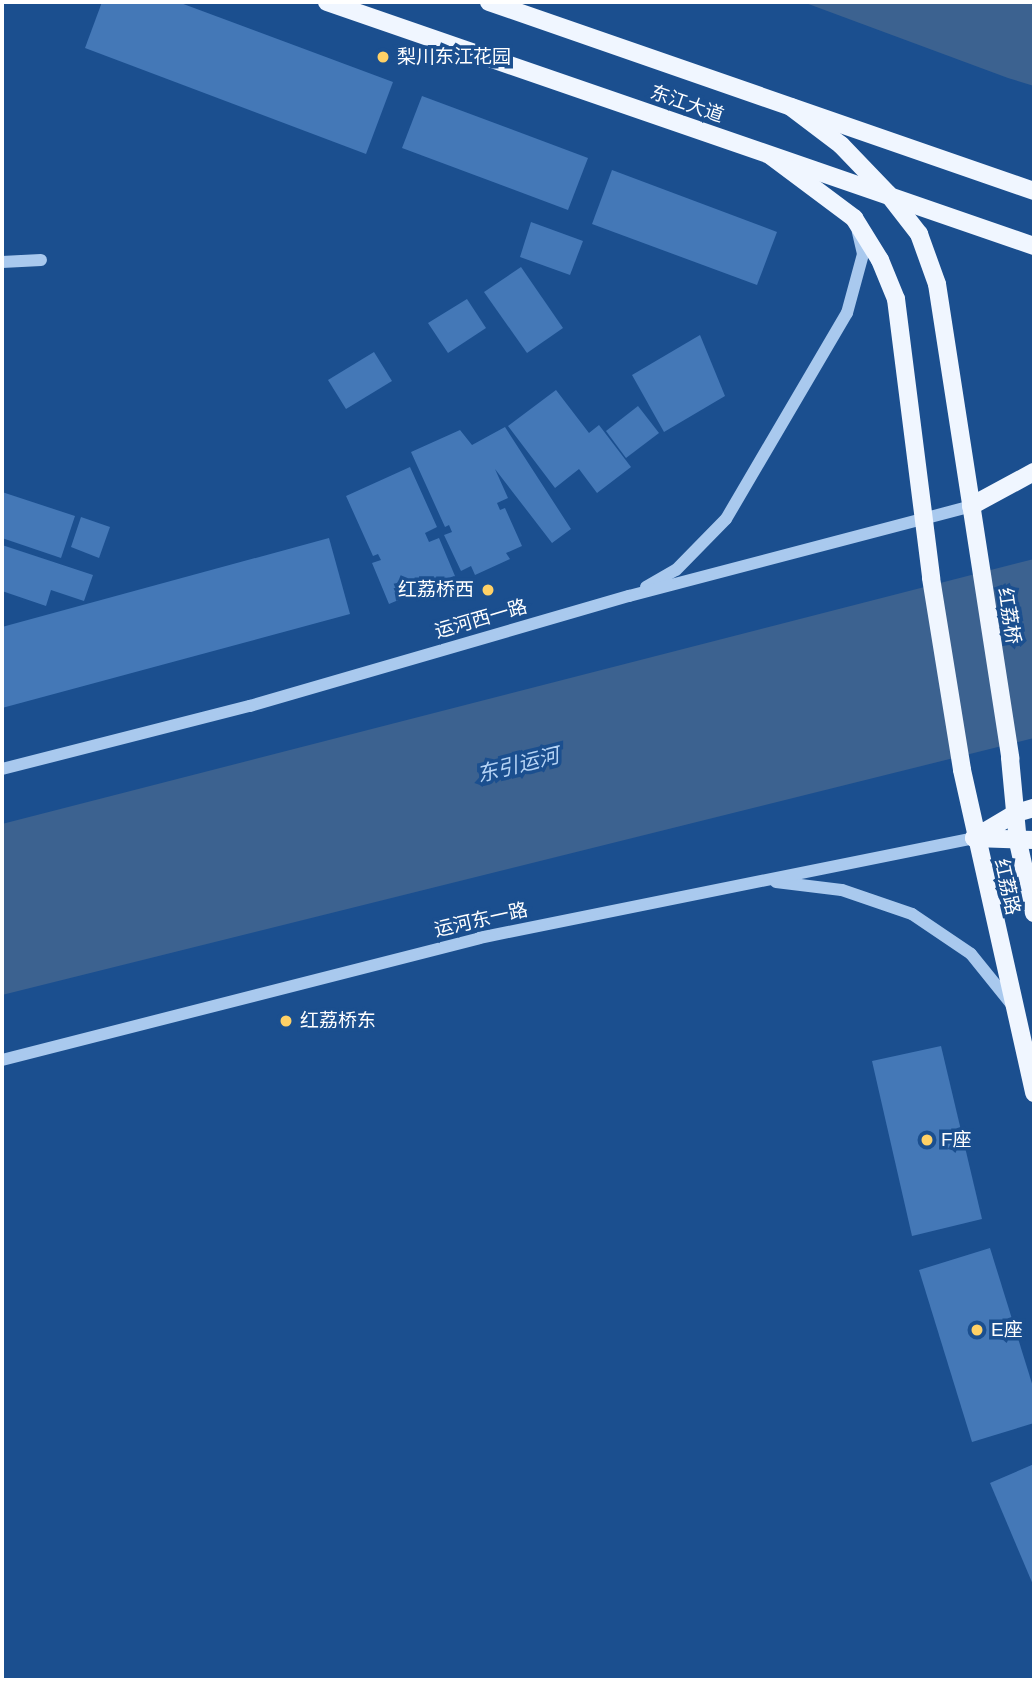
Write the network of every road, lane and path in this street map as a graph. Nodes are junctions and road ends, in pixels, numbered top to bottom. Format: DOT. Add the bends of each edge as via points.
graph roads {
  1 [pos="327,2"];
  2 [pos="489,2"];
  3 [pos="791,107"];
  4 [pos="771,156"];
  5 [pos="1034,191"];
  6 [pos="888,194"];
  7 [pos="854,218"];
  8 [pos="1034,246"];
  9 [pos="41,260"];
  10 [pos="2,262"];
  11 [pos="1034,472"];
  12 [pos="971,506"];
  13 [pos="925,518"];
  14 [pos="629,596"];
  15 [pos="1010,758"];
  16 [pos="2,769"];
  17 [pos="1034,808"];
  18 [pos="1016,813"];
  19 [pos="974,838"];
  20 [pos="1026,841"];
  21 [pos="765,881"];
  22 [pos="1034,913"];
  23 [pos="1014,1007"];
  24 [pos="2,1060"];
  25 [pos="1034,1093"];
  1 -- 4 [label="main road, 东江大道"];
  2 -- 3 [label="main road, 东江大道"];
  3 -- 5 [label="main road, 东江大道"];
  3 -- 6 [label="main road, 红荔桥" via="841,145"];
  4 -- 6 [label="main road, 东江大道"];
  4 -- 7 [label="main road"];
  6 -- 8 [label="main road, 东江大道"];
  6 -- 12 [label="main road, 红荔桥" via="919,234 937,284"];
  7 -- 13 [label="main road" via="880,260 896,299"];
  7 -- 14 [label="street" via="863,254 847,313 726,519 676,570"];
  9 -- 10 [label="street"];
  11 -- 12 [label="main road"];
  12 -- 13 [label="street, 运河西一路"];
  12 -- 15 [label="main road, 红荔桥"];
  13 -- 14 [label="street, 运河西一路"];
  13 -- 19 [label="main road, 红荔路"];
  14 -- 16 [label="street, 运河西一路" via="250,706"];
  15 -- 18 [label="main road, 红荔路"];
  17 -- 18 [label="main road"];
  18 -- 19 [label="main road"];
  18 -- 20 [label="main road, 红荔路"];
  19 -- 20 [label="main road"];
  19 -- 21 [label="street, 运河东一路"];
  19 -- 23 [label="main road, 红荔路"];
  20 -- 22 [label="main road, 红荔路"];
  21 -- 23 [label="street" via="842,890 912,914 971,954"];
  21 -- 24 [label="street, 运河东一路" via="479,939"];
  23 -- 25 [label="main road, 红荔路"];
}
